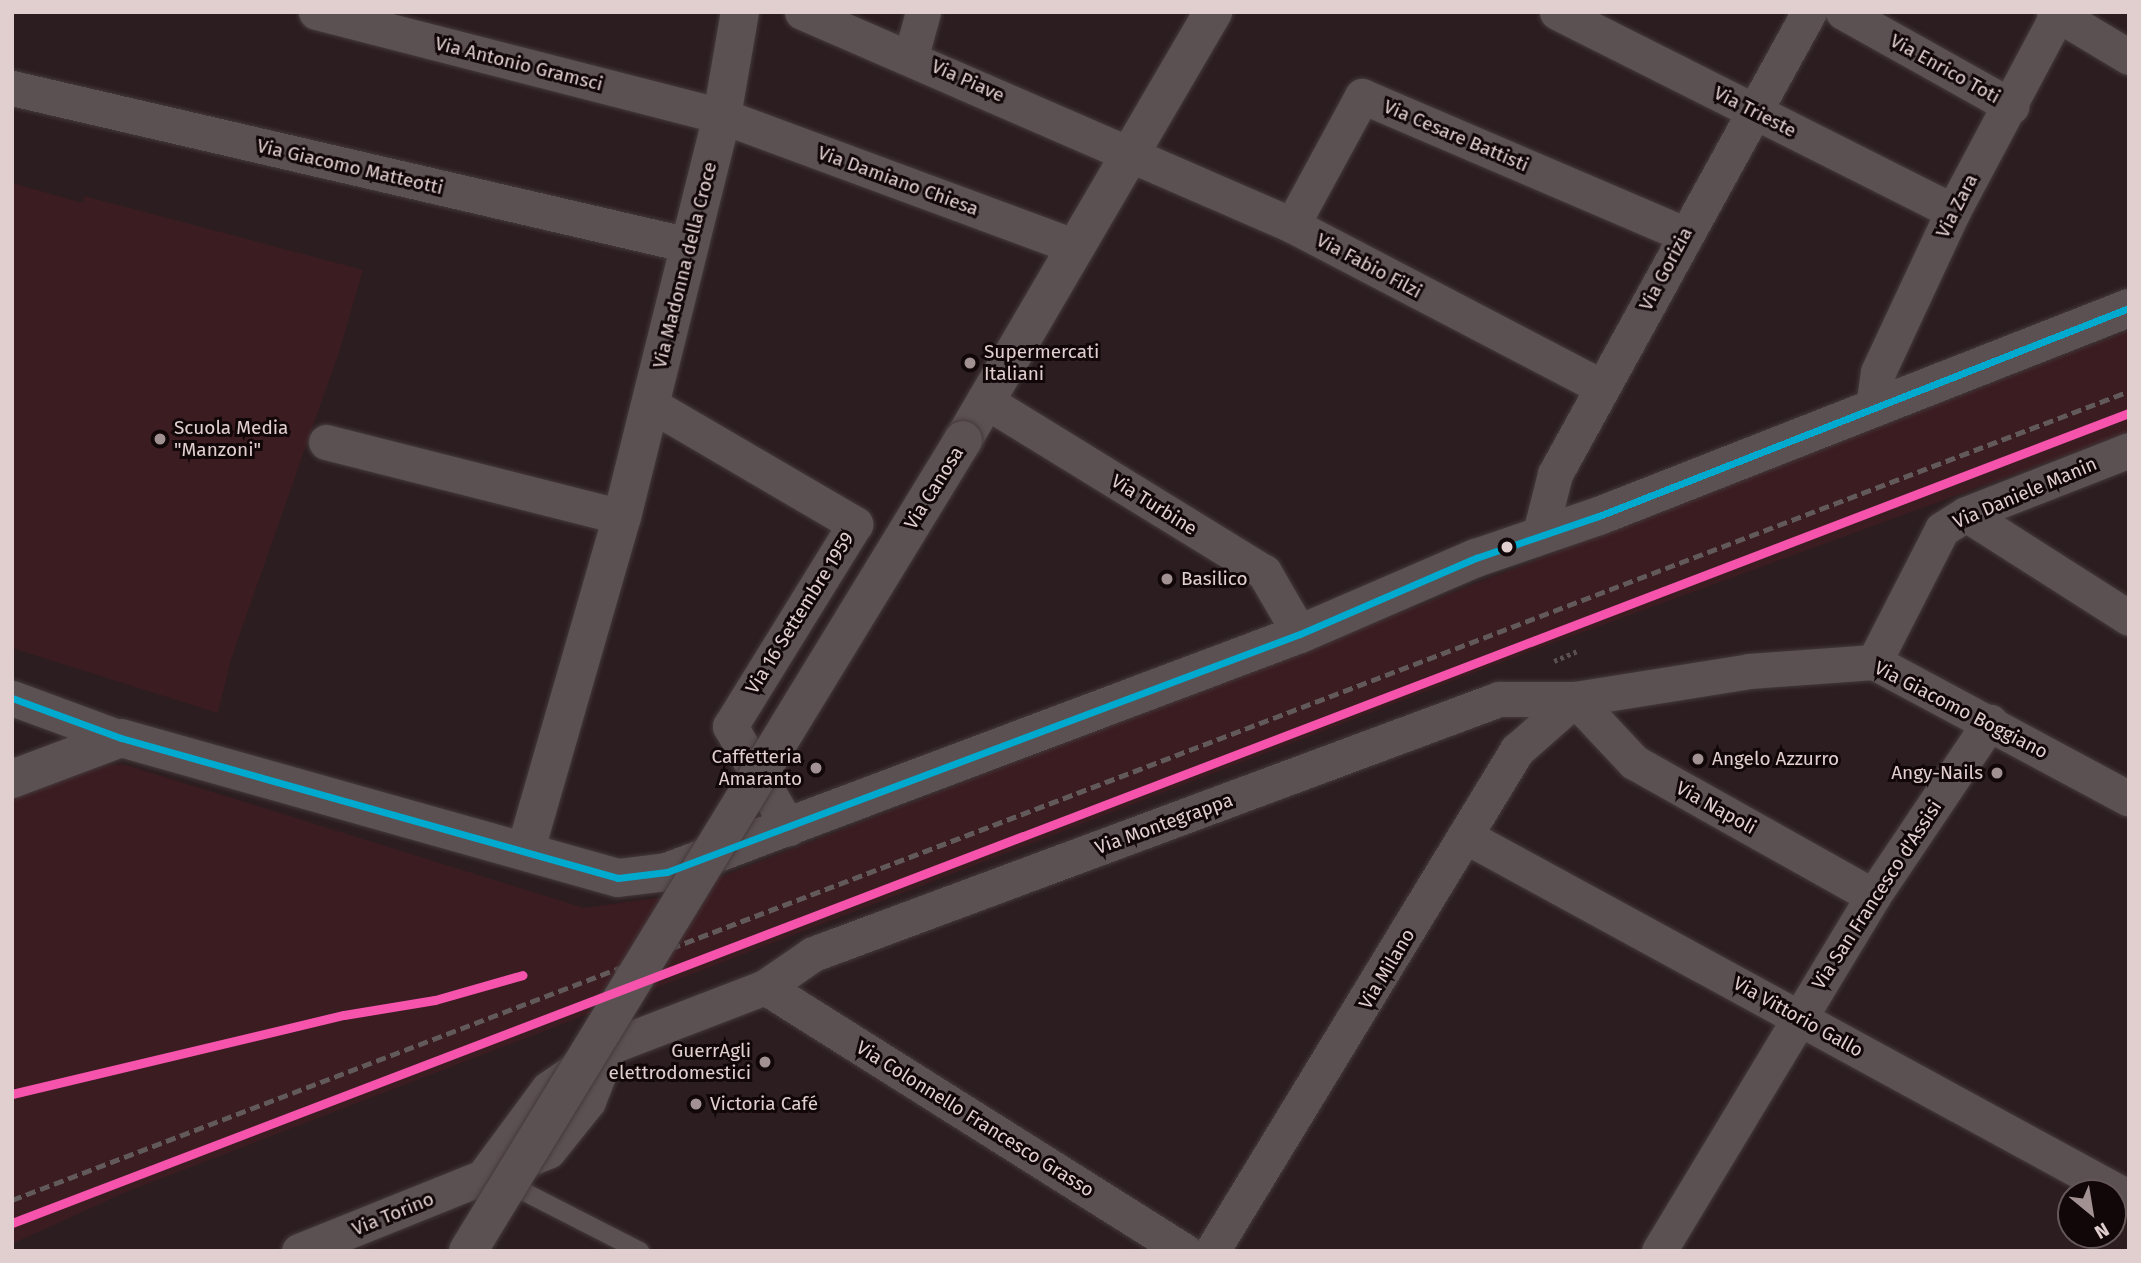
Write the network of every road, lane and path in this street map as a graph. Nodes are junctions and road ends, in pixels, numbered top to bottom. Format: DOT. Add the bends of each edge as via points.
graph roads {
  1 [pos="316,12"];
  2 [pos="740,12"];
  3 [pos="802,12"];
  4 [pos="923,12"];
  5 [pos="1213,12"];
  6 [pos="1557,12"];
  7 [pos="1809,12"];
  8 [pos="1843,12"];
  9 [pos="2057,13"];
  10 [pos="911,56"];
  11 [pos="2129,57"];
  12 [pos="12,88"];
  13 [pos="2011,106"];
  14 [pos="1754,111"];
  15 [pos="722,116"];
  16 [pos="1133,153"];
  17 [pos="1953,211"];
  18 [pos="1292,225"];
  19 [pos="1684,234"];
  20 [pos="689,245"];
  21 [pos="1074,246"];
  22 [pos="2129,308"];
  23 [pos="1602,387"];
  24 [pos="984,400"];
  25 [pos="650,404"];
  26 [pos="1873,407"];
  27 [pos="326,442"];
  28 [pos="2129,450"];
  29 [pos="1966,514"];
  30 [pos="622,517"];
  31 [pos="1540,533"];
  32 [pos="2129,618"];
  33 [pos="1300,634"];
  34 [pos="1874,662"];
  35 [pos="12,698"];
  36 [pos="1574,699"];
  37 [pos="1990,722"];
  38 [pos="121,738"];
  39 [pos="12,779"];
  40 [pos="2129,799"];
  41 [pos="789,828"];
  42 [pos="1467,837"];
  43 [pos="526,849"];
  44 [pos="1873,896"];
  45 [pos="765,987"];
  46 [pos="1800,1017"];
  47 [pos="486,1172"];
  48 [pos="2129,1198"];
  49 [pos="299,1251"];
  50 [pos="468,1251"];
  51 [pos="639,1251"];
  52 [pos="1185,1251"];
  53 [pos="1212,1251"];
  54 [pos="1659,1251"];
  1 -- 15 [label="street, Via Antonio Gramsci"];
  2 -- 15 [label="street, Via Madonna della Croce"];
  3 -- 10 [label="street, Via Piave"];
  4 -- 10 [label="street"];
  5 -- 16 [label="street, Via Canosa"];
  6 -- 14 [label="street, Via Trieste"];
  7 -- 14 [label="street, Via Gorizia"];
  8 -- 13 [label="street, Via Enrico Toti"];
  9 -- 11 [label="street"];
  9 -- 13 [label="street, Via Zara"];
  10 -- 16 [label="street, Via Piave"];
  12 -- 20 [label="street, Via Giacomo Matteotti"];
  13 -- 17 [label="street, Via Zara"];
  14 -- 17 [label="street, Via Trieste"];
  14 -- 19 [label="street, Via Gorizia"];
  15 -- 20 [label="street, Via Madonna della Croce"];
  15 -- 21 [label="street, Via Damiano Chiesa"];
  16 -- 18 [label="street, Via Fabio Filzi"];
  16 -- 21 [label="street, Via Canosa"];
  17 -- 26 [label="street, Via Zara" via="1878,372"];
  18 -- 19 [label="street, Via Cesare Battisti" via="1362,96"];
  18 -- 23 [label="street, Via Fabio Filzi"];
  19 -- 23 [label="street, Via Gorizia"];
  20 -- 25 [label="street, Via Madonna della Croce"];
  21 -- 24 [label="street, Via Canosa"];
  22 -- 26 [label="street"];
  23 -- 31 [label="street, Via Gorizia" via="1555,474"];
  24 -- 33 [label="street, Via Turbine" via="1264,572"];
  24 -- 50 [label="street, Via Canosa, bridge"];
  25 -- 30 [label="street, Via Madonna della Croce"];
  25 -- 41 [label="street, Via 16 Settembre 1959" via="855,524 730,726"];
  26 -- 31 [label="street" via="1599,516"];
  27 -- 30 [label="street"];
  28 -- 29 [label="street, Via Daniele Manin"];
  29 -- 32 [label="street"];
  29 -- 34 [label="street, Via Daniele Manin" via="1942,529"];
  30 -- 43 [label="street, Via Madonna della Croce"];
  31 -- 33 [label="street"];
  33 -- 41 [label="street"];
  34 -- 36 [label="street, Via Giacomo Boggiano" via="1749,671"];
  34 -- 37 [label="street, Via Giacomo Boggiano"];
  35 -- 38 [label="street"];
  36 -- 42 [label="street, Via Milano" via="1517,750"];
  36 -- 44 [label="street, Via Napoli" via="1634,762"];
  36 -- 45 [label="street, Via Montegrappa" via="1499,699 813,954"];
  37 -- 40 [label="street, Via Giacomo Boggiano"];
  37 -- 44 [label="street, Via San Francesco d'Assisi"];
  38 -- 39 [label="street"];
  38 -- 43 [label="street"];
  41 -- 43 [label="street" via="667,872 618,878"];
  42 -- 46 [label="street, Via Vittorio Gallo"];
  42 -- 53 [label="street, Via Milano"];
  44 -- 46 [label="street, Via San Francesco d'Assisi"];
  45 -- 47 [label="street, Via Torino" via="609,1047 588,1101 548,1151"];
  45 -- 52 [label="street, Via Colonnello Francesco Grasso"];
  46 -- 48 [label="street, Via Vittorio Gallo"];
  46 -- 54 [label="street, Via San Francesco d'Assisi"];
  47 -- 49 [label="street, Via Torino" via="424,1204"];
  47 -- 51 [label="lane"];
}
